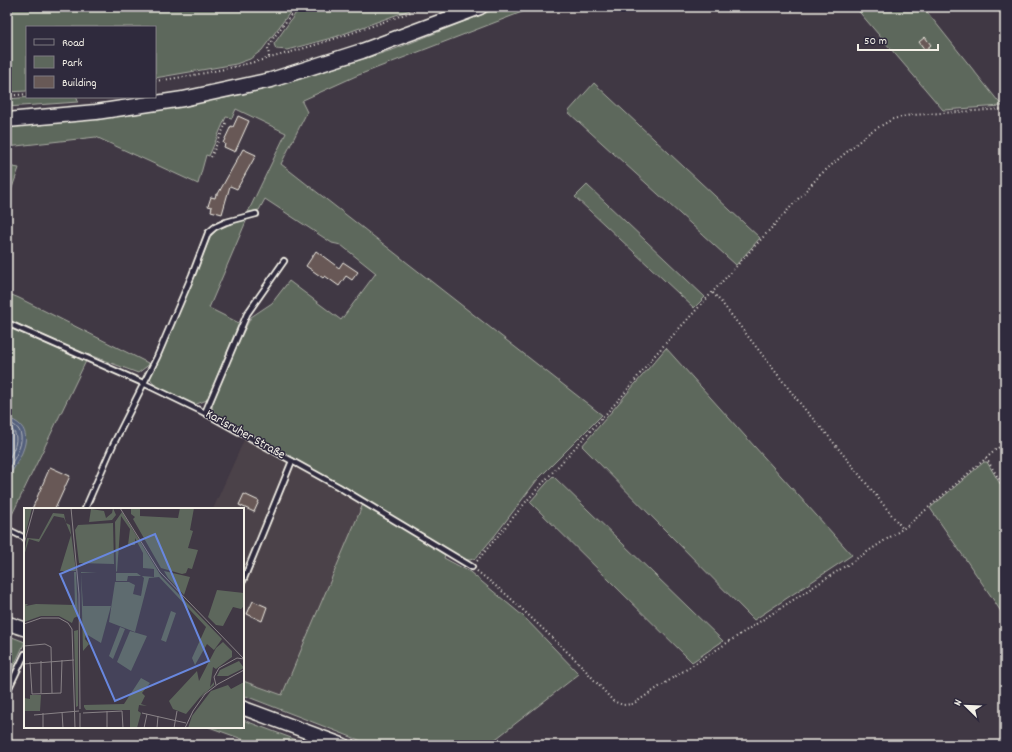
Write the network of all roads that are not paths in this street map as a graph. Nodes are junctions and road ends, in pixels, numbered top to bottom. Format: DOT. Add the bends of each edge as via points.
graph roads {
  1 [pos="480,7"];
  2 [pos="7,120"];
  3 [pos="256,214"];
  4 [pos="284,261"];
  5 [pos="7,323"];
  6 [pos="143,383"];
  7 [pos="205,413"];
  8 [pos="292,461"];
  9 [pos="85,508"];
  10 [pos="7,529"];
  11 [pos="24,538"];
  12 [pos="472,567"];
  13 [pos="244,580"];
  14 [pos="7,623"];
  15 [pos="24,629"];
  16 [pos="24,656"];
  17 [pos="7,692"];
  18 [pos="244,708"];
  19 [pos="343,745"];
  1 -- 2 [label="main road" via="362,52 271,80 183,99 96,112"];
  3 -- 6 [label="lane" via="226,222 208,233 175,316"];
  4 -- 7 [label="lane" via="247,314"];
  5 -- 6 [label="lane, Karlsruher Straße"];
  6 -- 7 [label="lane, Karlsruher Straße"];
  6 -- 9 [label="lane"];
  7 -- 8 [label="lane, Karlsruher Straße"];
  8 -- 12 [label="lane, Karlsruher Straße"];
  8 -- 13 [label="lane"];
  10 -- 11 [label="lane"];
  14 -- 15 [label="main road"];
  16 -- 17 [label="lane"];
  18 -- 19 [label="main road"];
}
